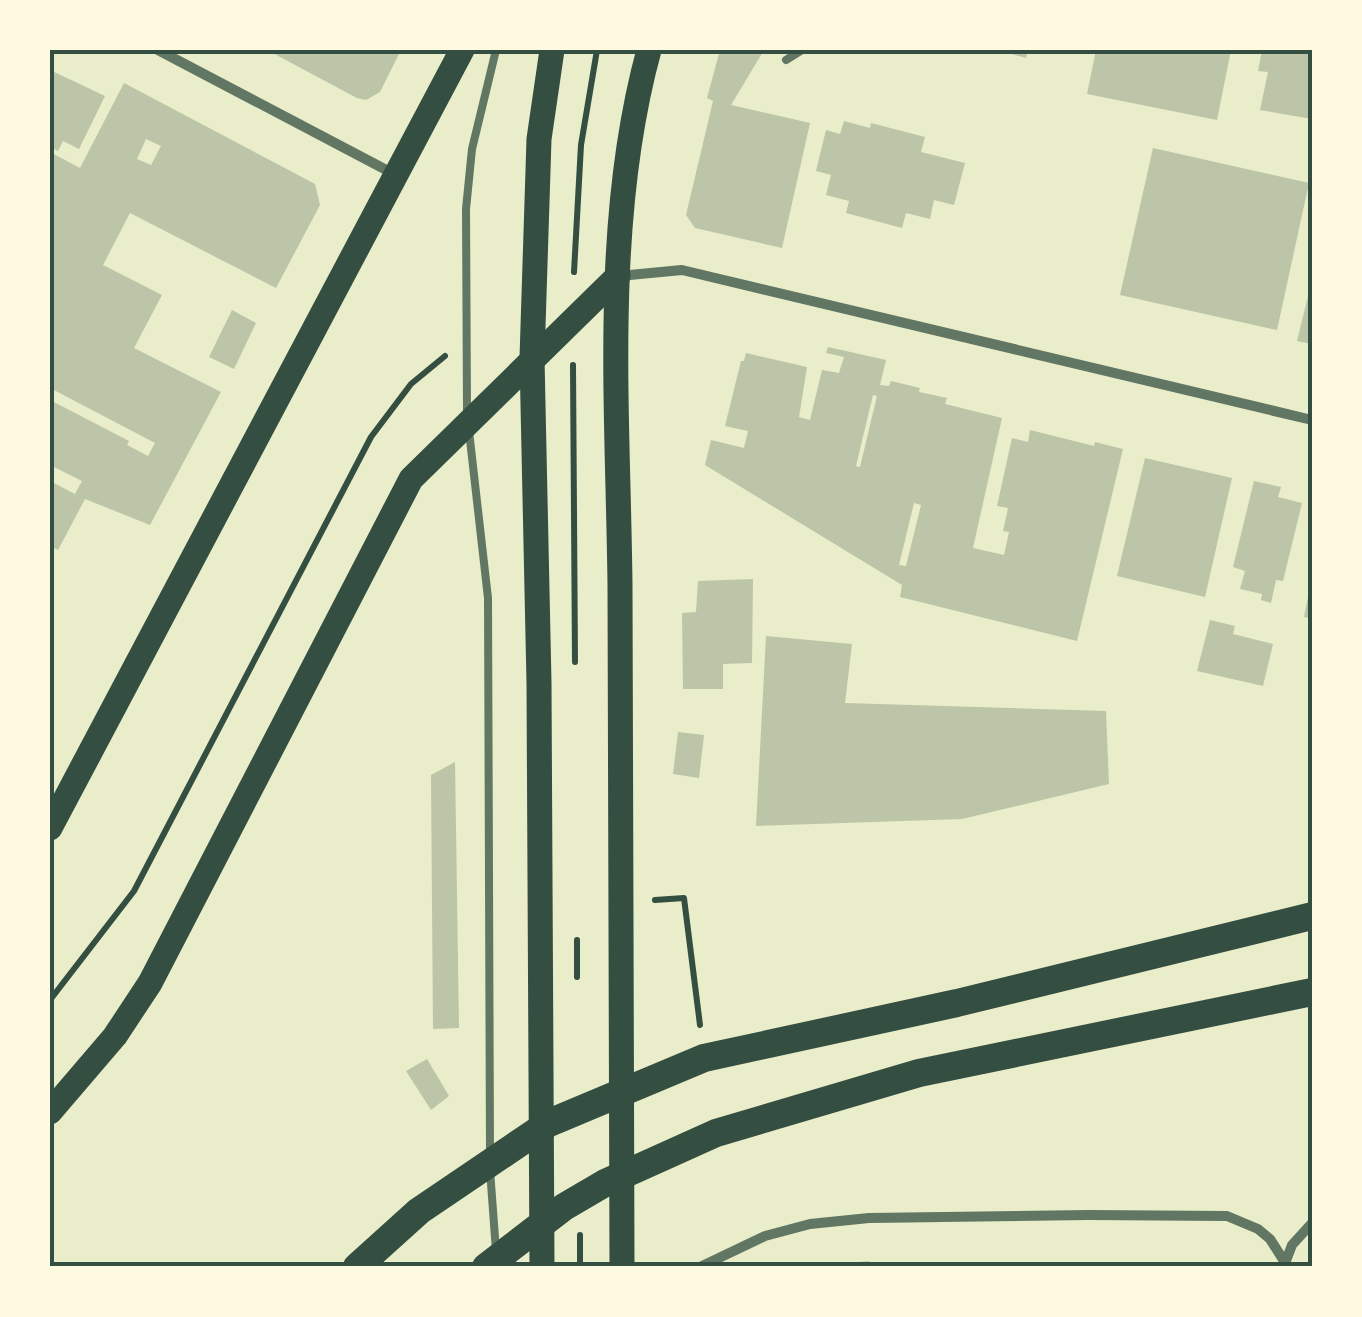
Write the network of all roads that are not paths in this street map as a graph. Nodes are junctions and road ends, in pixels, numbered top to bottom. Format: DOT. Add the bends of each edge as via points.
graph roads {
  1 [pos="158,50"];
  2 [pos="462,50"];
  3 [pos="496,50"];
  4 [pos="552,50"];
  5 [pos="648,50"];
  6 [pos="802,50"];
  7 [pos="786,60"];
  8 [pos="395,174"];
  9 [pos="618,276"];
  10 [pos="532,358"];
  11 [pos="1312,420"];
  12 [pos="468,421"];
  13 [pos="50,828"];
  14 [pos="1312,916"];
  15 [pos="1312,992"];
  16 [pos="50,1112"];
  17 [pos="1312,1223"];
  18 [pos="1284,1264"];
  19 [pos="357,1267"];
  20 [pos="486,1267"];
  21 [pos="497,1267"];
  22 [pos="542,1267"];
  23 [pos="622,1267"];
  24 [pos="700,1267"];
  1 -- 8 [label="street"];
  2 -- 8 [label="main road"];
  3 -- 12 [label="lane" via="472,149 466,209"];
  4 -- 10 [label="main road" via="540,139"];
  5 -- 9 [label="main road" via="626,165"];
  6 -- 7 [label="lane"];
  8 -- 13 [label="main road"];
  9 -- 10 [label="main road"];
  9 -- 11 [label="street" via="682,270"];
  9 -- 23 [label="main road"];
  10 -- 12 [label="main road"];
  10 -- 22 [label="main road"];
  12 -- 16 [label="main road" via="411,479 150,983"];
  12 -- 21 [label="lane" via="488,598 490,1176"];
  14 -- 19 [label="highway" via="704,1058 549,1123 418,1211"];
  15 -- 20 [label="highway" via="919,1073 716,1133 578,1199"];
  17 -- 18 [label="street"];
  18 -- 24 [label="street" via="1270,1239 1227,1216 1028,1216 810,1224 765,1236"];
}
